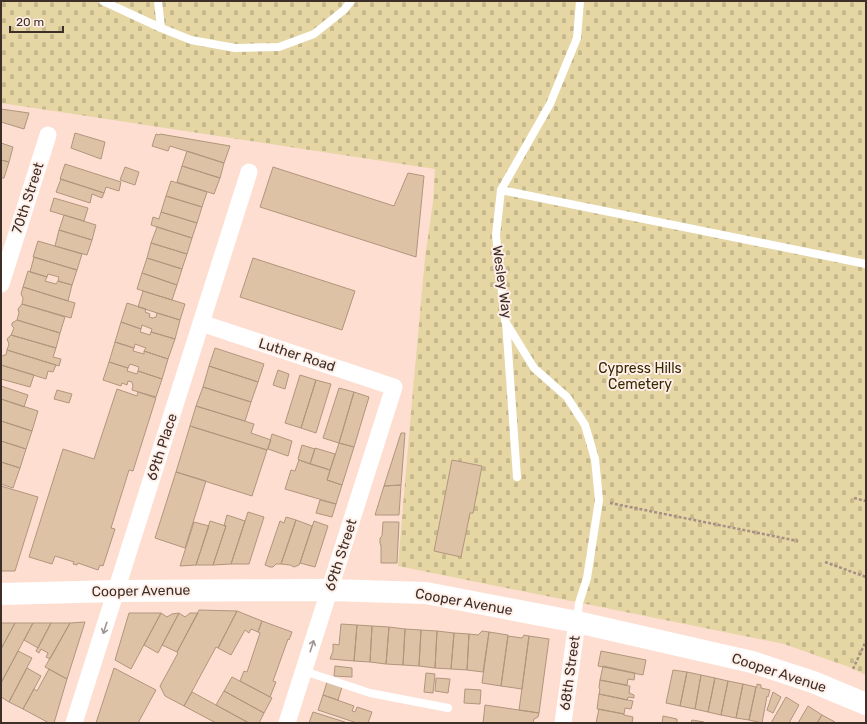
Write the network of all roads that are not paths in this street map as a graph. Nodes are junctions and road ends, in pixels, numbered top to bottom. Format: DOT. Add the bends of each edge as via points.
graph roads {
  1 [pos="103,1"];
  2 [pos="158,1"];
  3 [pos="351,1"];
  4 [pos="580,1"];
  5 [pos="161,28"];
  6 [pos="48,135"];
  7 [pos="249,172"];
  8 [pos="501,190"];
  9 [pos="866,264"];
  10 [pos="1,284"];
  11 [pos="505,321"];
  12 [pos="201,323"];
  13 [pos="394,387"];
  14 [pos="517,477"];
  15 [pos="330,590"];
  16 [pos="116,591"];
  17 [pos="1,594"];
  18 [pos="577,622"];
  19 [pos="304,671"];
  20 [pos="866,704"];
  21 [pos="448,708"];
  22 [pos="74,723"];
  23 [pos="287,723"];
  24 [pos="563,723"];
  1 -- 5 [label="lane"];
  2 -- 5 [label="lane"];
  3 -- 5 [label="lane" via="344,10 314,34 279,46 235,48 191,40"];
  4 -- 8 [label="lane, Wesley Way" via="577,38 550,104"];
  6 -- 10 [label="street, 70th Street"];
  7 -- 12 [label="street, 69th Place"];
  8 -- 9 [label="lane"];
  8 -- 11 [label="lane, Wesley Way" via="496,235"];
  11 -- 14 [label="lane"];
  11 -- 18 [label="lane, Wesley Way" via="534,368 567,397 585,425 595,459 599,500 587,578 579,602"];
  12 -- 13 [label="street, Luther Road"];
  12 -- 16 [label="street, 69th Place"];
  13 -- 15 [label="street, 69th Street"];
  15 -- 16 [label="main road, Cooper Avenue"];
  15 -- 18 [label="main road, Cooper Avenue" via="426,593"];
  19 -- 15 [label="street, 69th Street, one-way"];
  16 -- 17 [label="main road, Cooper Avenue"];
  16 -- 22 [label="street, 69th Place, one-way"];
  18 -- 20 [label="main road, Cooper Avenue" via="752,662 813,682"];
  18 -- 24 [label="street, 68th Street"];
  19 -- 21 [label="lane" via="370,693"];
  19 -- 23 [label="street, 69th Street"];
}
